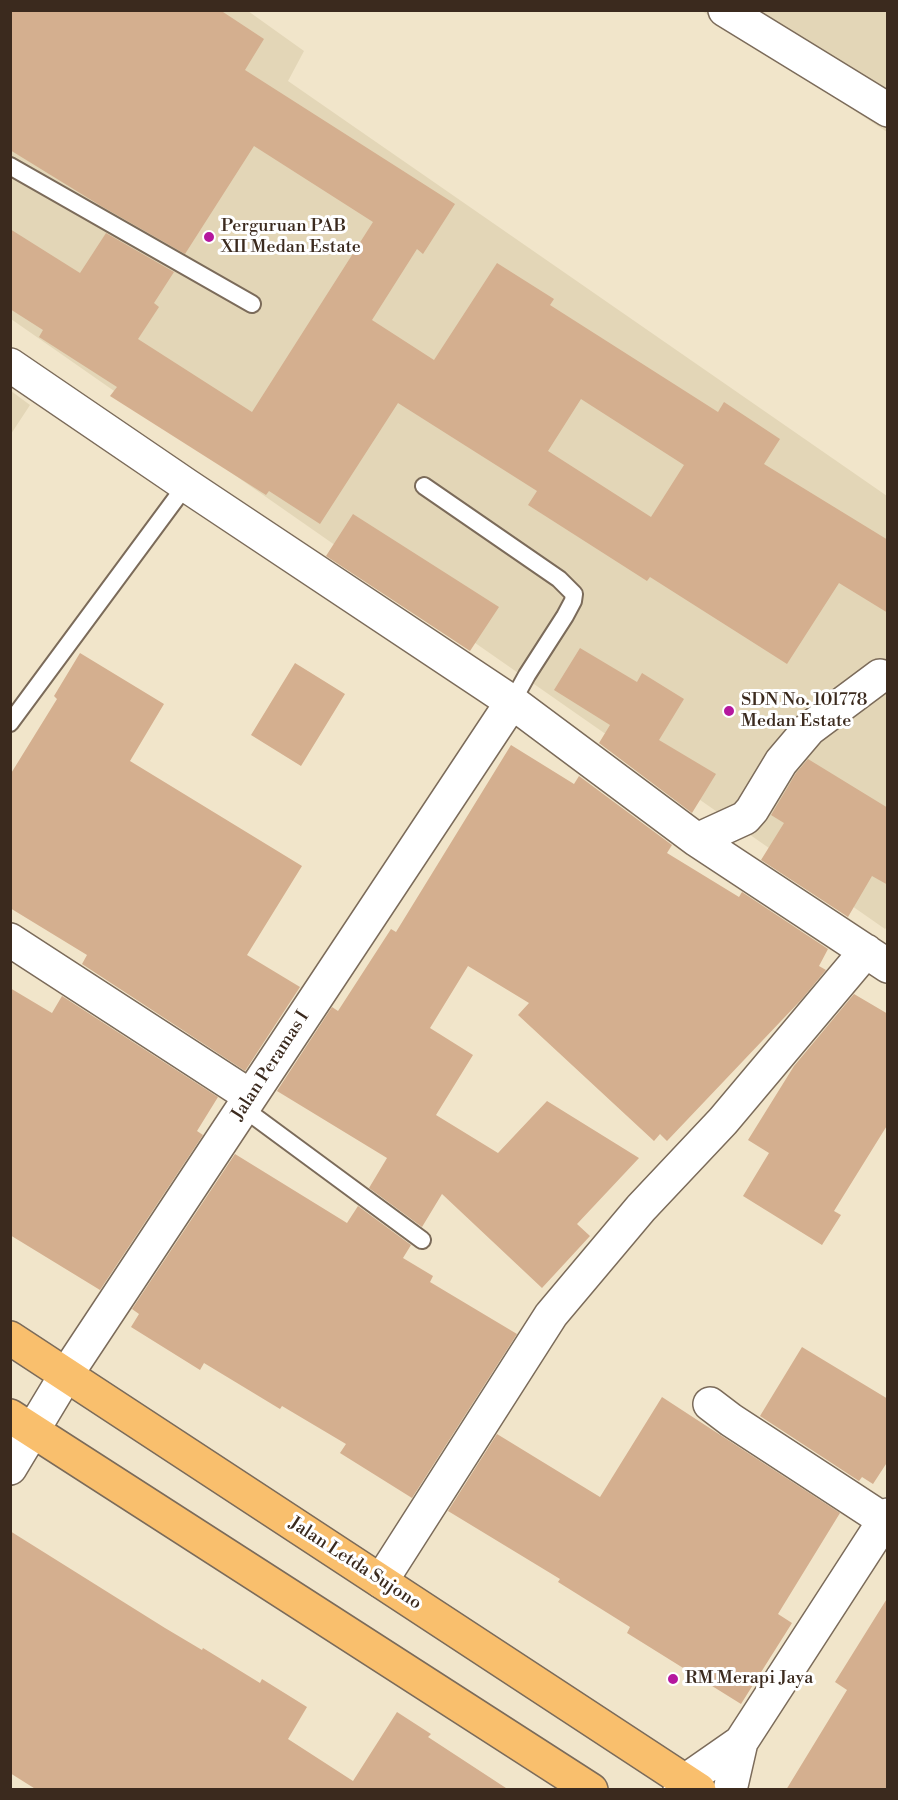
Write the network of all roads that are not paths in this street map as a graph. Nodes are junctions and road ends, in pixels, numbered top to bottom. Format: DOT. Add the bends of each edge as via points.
graph roads {
  1 [pos="725,10"];
  2 [pos="888,110"];
  3 [pos="10,166"];
  4 [pos="252,304"];
  5 [pos="10,365"];
  6 [pos="186,485"];
  7 [pos="424,486"];
  8 [pos="880,676"];
  9 [pos="512,702"];
  10 [pos="10,723"];
  11 [pos="698,840"];
  12 [pos="10,940"];
  13 [pos="877,959"];
  14 [pos="246,1102"];
  15 [pos="422,1240"];
  16 [pos="10,1338"];
  17 [pos="66,1375"];
  18 [pos="710,1404"];
  19 [pos="22,1424"];
  20 [pos="10,1468"];
  21 [pos="886,1517"];
  22 [pos="381,1581"];
  23 [pos="741,1742"];
  24 [pos="688,1787"];
  25 [pos="591,1790"];
  26 [pos="730,1790"];
  1 -- 2 [label="street"];
  3 -- 4 [label="lane"];
  5 -- 6 [label="street"];
  6 -- 9 [label="street"];
  6 -- 10 [label="lane"];
  7 -- 9 [label="lane" via="559,579 574,594 565,616"];
  8 -- 11 [label="street" via="809,729 781,762 745,818"];
  9 -- 11 [label="street"];
  9 -- 14 [label="street, Jalan Peramas I"];
  11 -- 13 [label="street"];
  12 -- 14 [label="street"];
  13 -- 22 [label="street" via="641,1208 551,1315"];
  14 -- 15 [label="lane"];
  14 -- 17 [label="street, Jalan Peramas I"];
  16 -- 17 [label="highway, Jalan Letda Sujono"];
  17 -- 19 [label="street, Jalan Peramas I"];
  17 -- 22 [label="highway, Jalan Letda Sujono"];
  18 -- 21 [label="street"];
  19 -- 20 [label="street, Jalan Peramas I"];
  19 -- 25 [label="highway"];
  21 -- 23 [label="street"];
  22 -- 24 [label="highway, Jalan Letda Sujono"];
  23 -- 24 [label="street"];
  23 -- 26 [label="street"];
}
